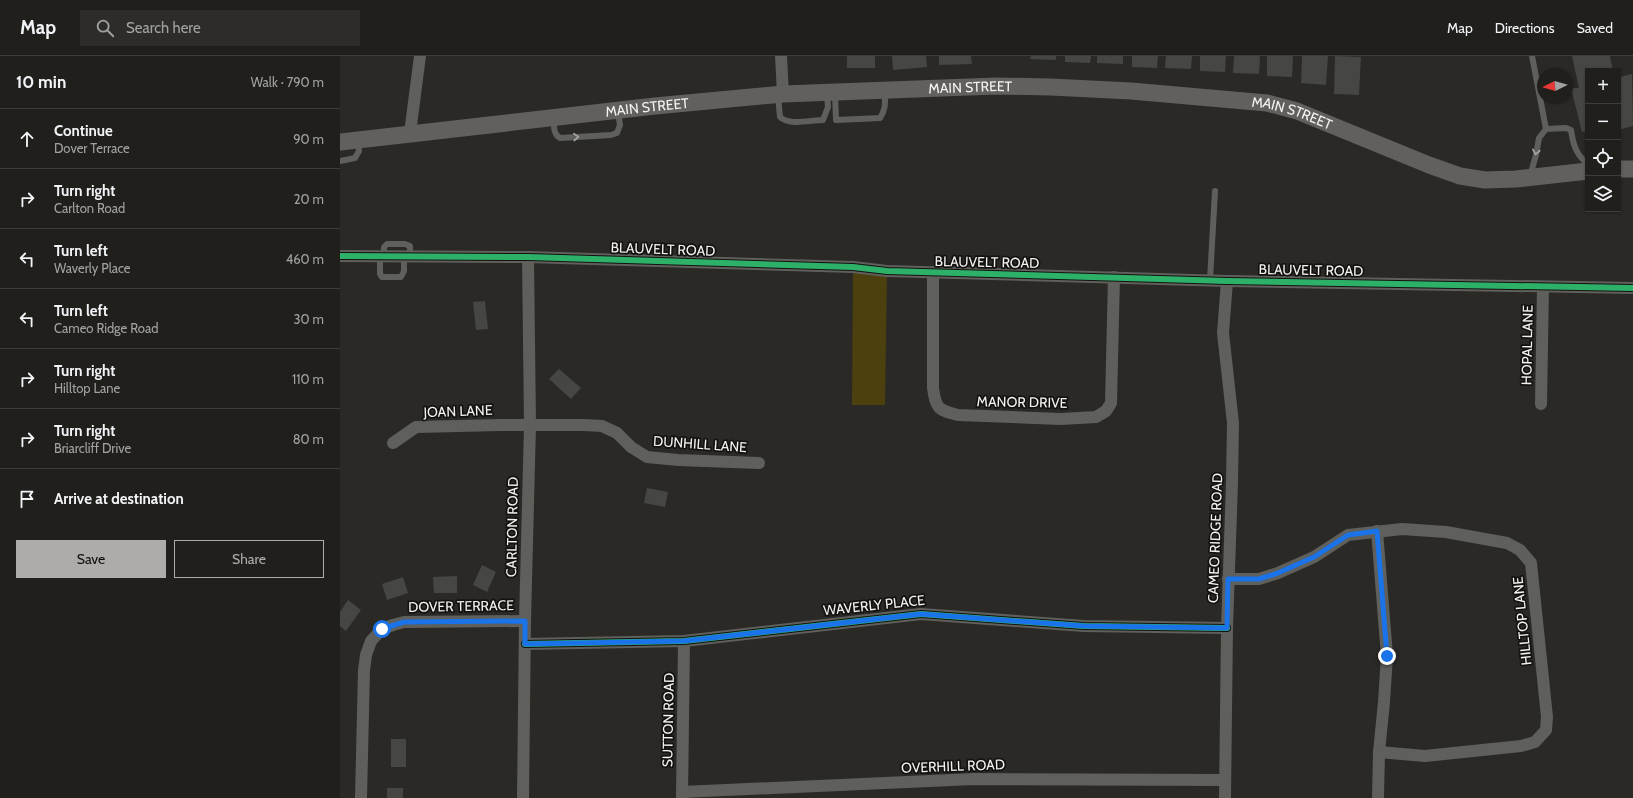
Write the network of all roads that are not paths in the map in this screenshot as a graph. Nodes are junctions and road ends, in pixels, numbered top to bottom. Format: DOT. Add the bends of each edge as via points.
graph roads {
  1 [pos="420,56"];
  2 [pos="781,56"];
  3 [pos="1532,56"];
  4 [pos="885,90"];
  5 [pos="831,92"];
  6 [pos="780,94"];
  7 [pos="618,110"];
  8 [pos="554,117"];
  9 [pos="1546,129"];
  10 [pos="410,133"];
  11 [pos="358,139"];
  12 [pos="340,142"];
  13 [pos="340,161"];
  14 [pos="1585,161"];
  15 [pos="1633,169"];
  16 [pos="1621,170"];
  17 [pos="1585,171"];
  18 [pos="1530,178"];
  19 [pos="1215,191"];
  20 [pos="340,256"];
  21 [pos="382,256"];
  22 [pos="407,257"];
  23 [pos="528,257"];
  24 [pos="933,272"];
  25 [pos="1114,277"];
  26 [pos="1210,280"];
  27 [pos="1227,280"];
  28 [pos="1543,287"];
  29 [pos="1633,288"];
  30 [pos="1541,404"];
  31 [pos="530,425"];
  32 [pos="393,443"];
  33 [pos="759,463"];
  34 [pos="1377,531"];
  35 [pos="1228,579"];
  36 [pos="525,621"];
  37 [pos="1227,628"];
  38 [pos="684,641"];
  39 [pos="525,644"];
  40 [pos="1379,752"];
  41 [pos="1225,780"];
  42 [pos="682,795"];
  43 [pos="361,798"];
  44 [pos="523,798"];
  45 [pos="1225,798"];
  46 [pos="1378,798"];
  1 -- 10 [label="street"];
  2 -- 6 [label="street"];
  3 -- 9 [label="lane"];
  4 -- 5 [label="main road, MAIN STREET"];
  4 -- 5 [label="lane" via="884,112 880,118 873,119 836,120"];
  4 -- 18 [label="main road, MAIN STREET" via="1050,87 1267,103 1297,111 1460,176 1485,180"];
  5 -- 6 [label="main road, MAIN STREET"];
  5 -- 6 [label="lane" via="823,120 783,120 780,117"];
  6 -- 7 [label="main road, MAIN STREET"];
  7 -- 8 [label="main road, MAIN STREET"];
  8 -- 7 [label="lane, one-way" via="555,132 560,138 611,135 617,133 620,125"];
  8 -- 10 [label="main road, MAIN STREET"];
  9 -- 14 [label="lane" via="1571,130 1576,151"];
  9 -- 18 [label="lane, one-way" via="1539,138"];
  10 -- 11 [label="main road, MAIN STREET"];
  11 -- 12 [label="main road, MAIN STREET"];
  11 -- 13 [label="lane" via="358,155 352,160"];
  15 -- 16 [label="main road"];
  17 -- 18 [label="main road, MAIN STREET"];
  19 -- 26 [label="lane"];
  20 -- 21 [label="street, BLAUVELT ROAD"];
  21 -- 22 [label="street, BLAUVELT ROAD"];
  21 -- 22 [label="lane" via="382,277 401,277"];
  22 -- 23 [label="street, BLAUVELT ROAD"];
  23 -- 24 [label="street, BLAUVELT ROAD" via="853,267"];
  23 -- 31 [label="street, CARLTON ROAD"];
  24 -- 25 [label="street, BLAUVELT ROAD"];
  24 -- 25 [label="street, MANOR DRIVE" via="932,388 935,402 942,412 958,416 1061,419 1096,418 1106,411 1111,403"];
  25 -- 26 [label="street, BLAUVELT ROAD"];
  26 -- 27 [label="street, BLAUVELT ROAD"];
  27 -- 28 [label="street, BLAUVELT ROAD"];
  27 -- 35 [label="street, CAMEO RIDGE ROAD" via="1222,333 1233,423"];
  28 -- 29 [label="street, BLAUVELT ROAD"];
  28 -- 30 [label="street, HOPAL LANE"];
  31 -- 32 [label="street, JOAN LANE" via="416,427"];
  31 -- 33 [label="street, DUNHILL LANE" via="602,426 617,433 631,447 647,457"];
  31 -- 36 [label="street, CARLTON ROAD"];
  34 -- 35 [label="street, HILLTOP LANE" via="1348,535 1314,557 1278,573 1259,579"];
  34 -- 40 [label="street" via="1387,656"];
  34 -- 40 [label="street, HILLTOP LANE" via="1402,529 1446,532 1507,543 1520,550 1531,563 1547,717 1546,730 1535,742 1521,746 1425,756"];
  35 -- 37 [label="street, CAMEO RIDGE ROAD"];
  36 -- 39 [label="street, CARLTON ROAD"];
  36 -- 43 [label="street, DOVER TERRACE" via="404,622 382,629 371,641 364,670"];
  37 -- 38 [label="street, WAVERLY PLACE" via="1084,626 921,614"];
  37 -- 41 [label="street, CAMEO RIDGE ROAD"];
  38 -- 39 [label="street, WAVERLY PLACE"];
  38 -- 42 [label="street, SUTTON ROAD"];
  39 -- 44 [label="street, CARLTON ROAD"];
  40 -- 46 [label="street"];
  41 -- 42 [label="street, OVERHILL ROAD" via="974,779"];
  41 -- 45 [label="street, CAMEO RIDGE ROAD"];
}
